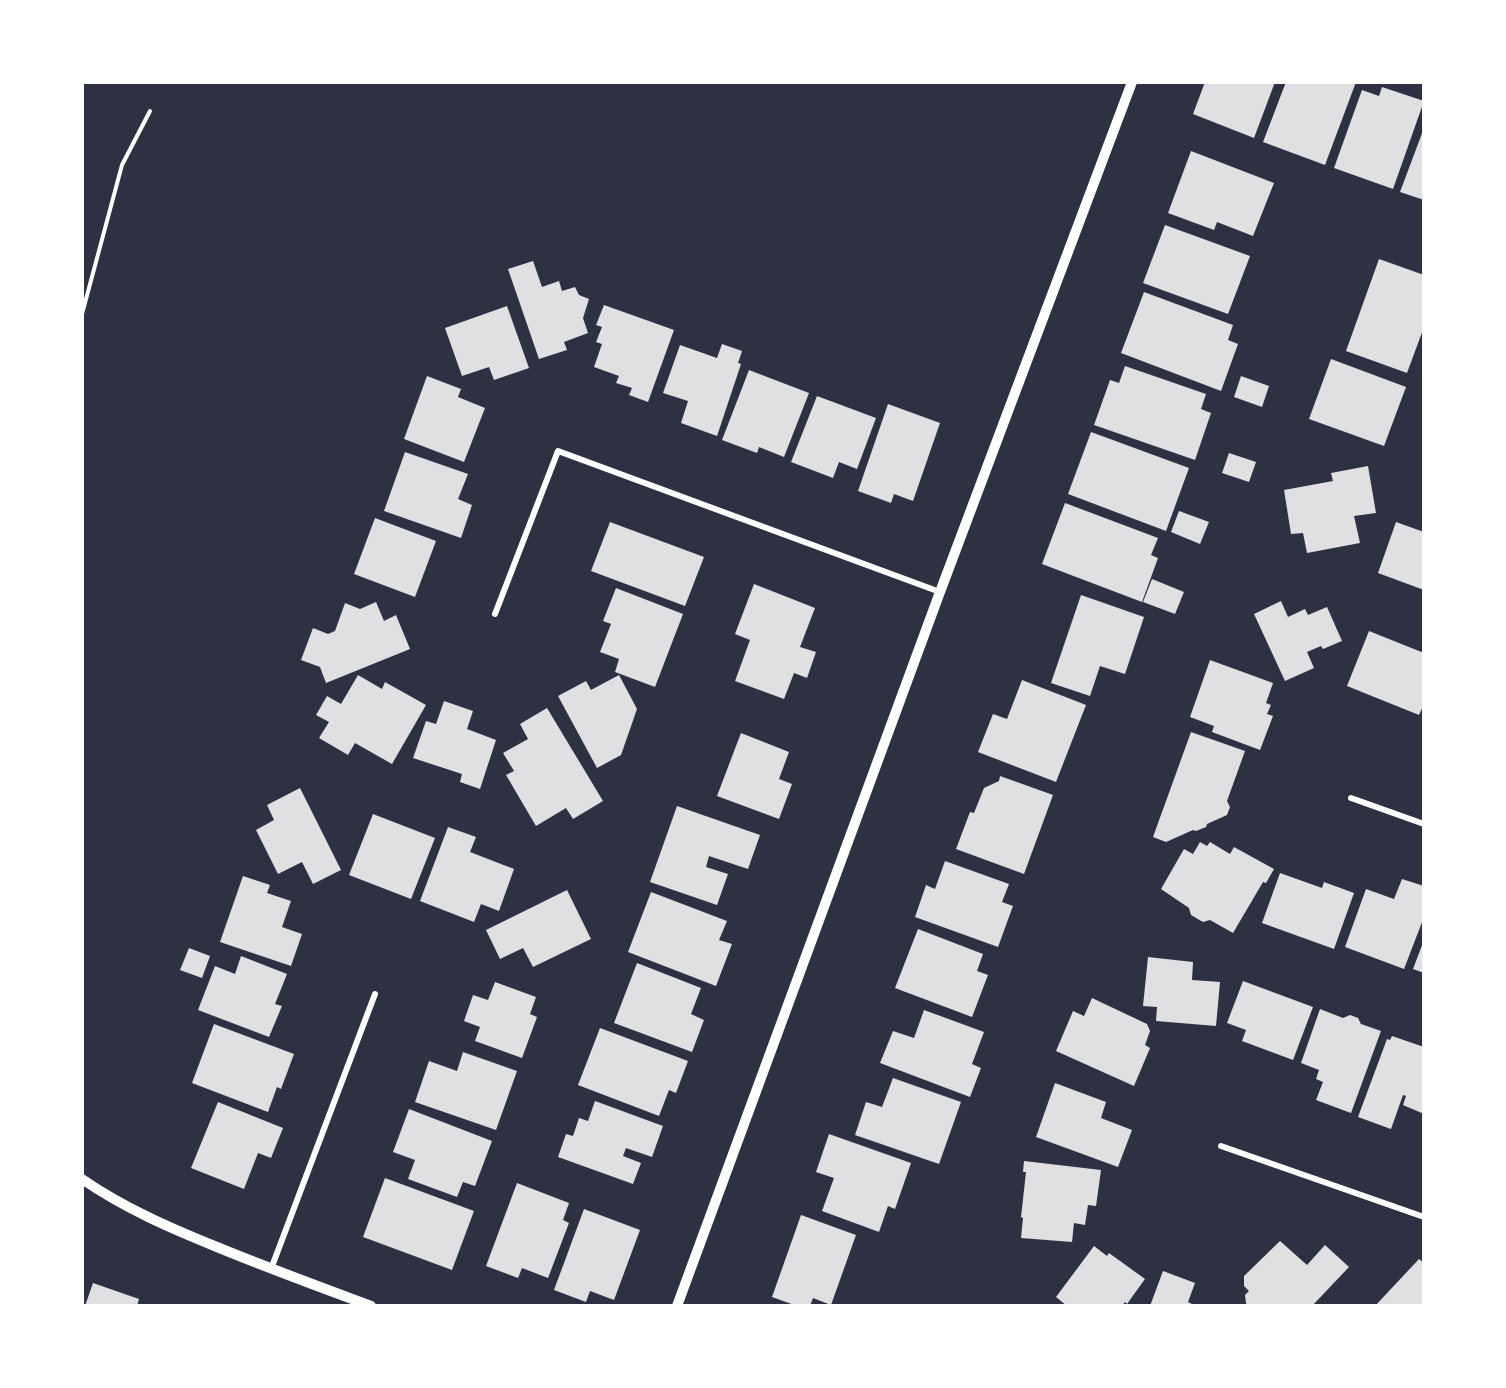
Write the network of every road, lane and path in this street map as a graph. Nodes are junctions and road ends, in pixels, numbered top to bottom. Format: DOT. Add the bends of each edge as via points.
graph roads {
  1 [pos="1132,82"];
  2 [pos="150,111"];
  3 [pos="82,314"];
  4 [pos="940,592"];
  5 [pos="495,614"];
  6 [pos="1351,798"];
  7 [pos="1424,824"];
  8 [pos="375,994"];
  9 [pos="1221,1146"];
  10 [pos="82,1179"];
  11 [pos="1424,1217"];
  12 [pos="271,1269"];
  13 [pos="371,1305"];
  14 [pos="677,1305"];
  1 -- 4 [label="street"];
  2 -- 3 [label="path" via="122,165"];
  4 -- 5 [label="street" via="558,451"];
  4 -- 14 [label="street"];
  6 -- 7 [label="street"];
  8 -- 12 [label="street"];
  9 -- 11 [label="street"];
  10 -- 12 [label="street" via="168,1227"];
  12 -- 13 [label="street"];
}
